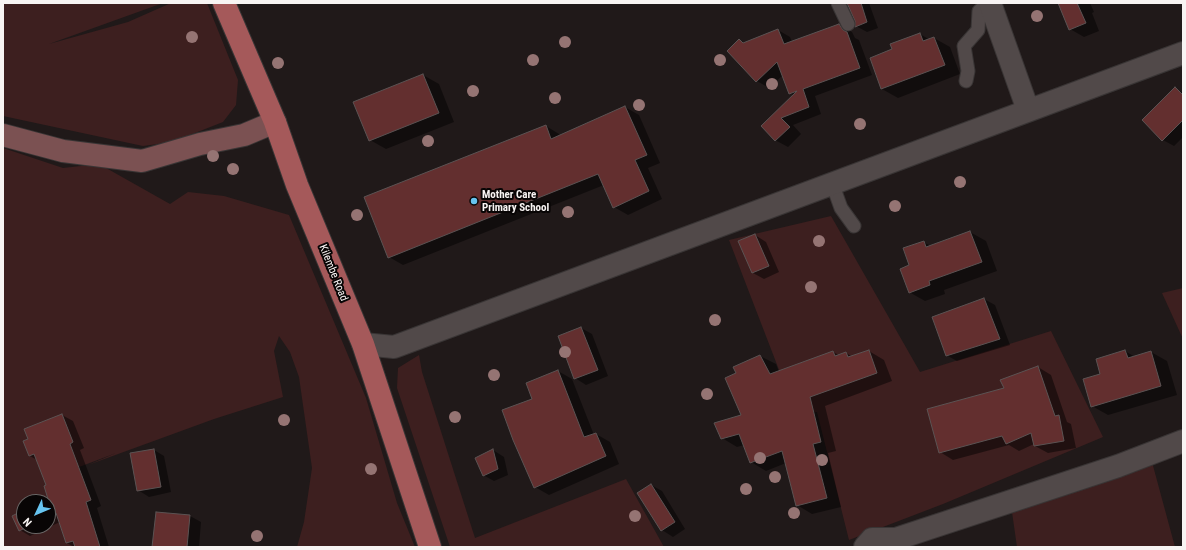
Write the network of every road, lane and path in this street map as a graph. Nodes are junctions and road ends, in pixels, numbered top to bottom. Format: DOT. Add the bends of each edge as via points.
graph roads {
  1 [pos="224,3"];
  2 [pos="838,3"];
  3 [pos="989,3"];
  4 [pos="848,24"];
  5 [pos="1183,53"];
  6 [pos="966,81"];
  7 [pos="1028,110"];
  8 [pos="275,122"];
  9 [pos="3,135"];
  10 [pos="832,183"];
  11 [pos="854,226"];
  12 [pos="363,344"];
  13 [pos="1183,441"];
  14 [pos="430,547"];
  15 [pos="865,547"];
  1 -- 8 [label="main road, Kilembe Road"];
  2 -- 4 [label="lane"];
  3 -- 6 [label="lane" via="979,11 978,30 964,46 968,71"];
  3 -- 7 [label="street"];
  5 -- 7 [label="street"];
  7 -- 10 [label="street"];
  8 -- 9 [label="street" via="244,135 142,160 63,151"];
  8 -- 12 [label="main road, Kilembe Road" via="297,185"];
  10 -- 11 [label="lane" via="841,208"];
  10 -- 12 [label="street" via="394,347"];
  12 -- 14 [label="main road, Kilembe Road"];
  13 -- 15 [label="street" via="1118,466 896,539 872,539"];
}
